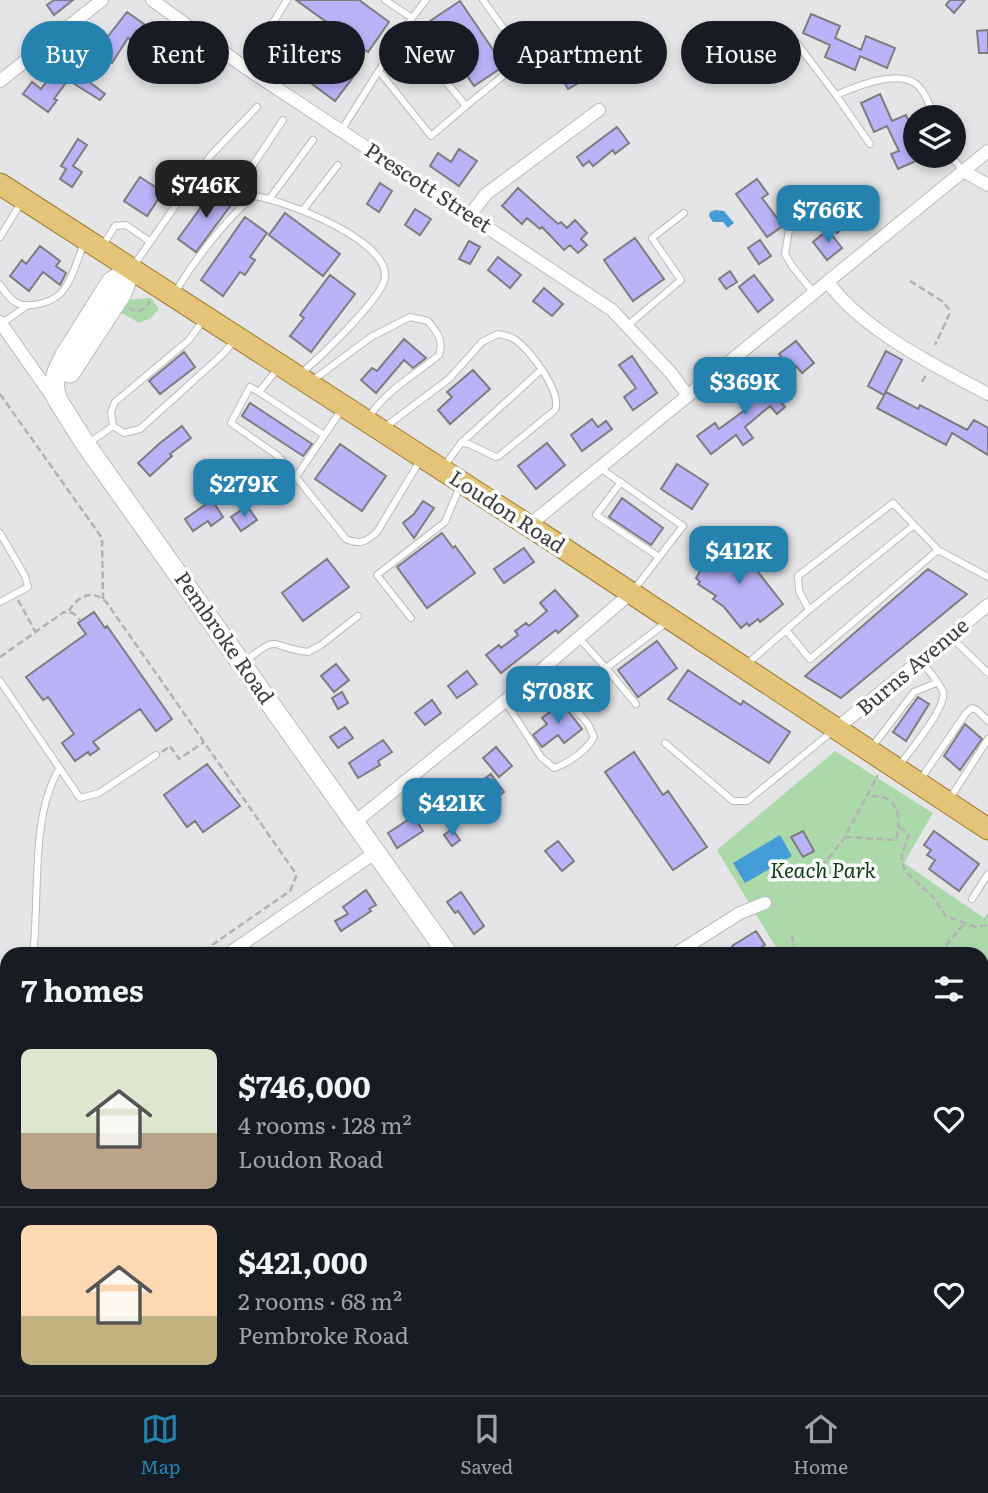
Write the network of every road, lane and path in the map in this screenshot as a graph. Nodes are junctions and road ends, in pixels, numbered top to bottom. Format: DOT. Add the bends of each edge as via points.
graph roads {
  1 [pos="102,0"];
  2 [pos="152,0"];
  3 [pos="287,0"];
  4 [pos="385,0"];
  5 [pos="426,0"];
  6 [pos="483,0"];
  7 [pos="412,18"];
  8 [pos="274,21"];
  9 [pos="410,21"];
  10 [pos="801,49"];
  11 [pos="243,67"];
  12 [pos="379,71"];
  13 [pos="0,81"];
  14 [pos="269,84"];
  15 [pos="389,84"];
  16 [pos="448,84"];
  17 [pos="836,95"];
  18 [pos="928,105"];
  19 [pos="466,106"];
  20 [pos="257,107"];
  21 [pos="599,110"];
  22 [pos="283,120"];
  23 [pos="341,131"];
  24 [pos="313,140"];
  25 [pos="870,144"];
  26 [pos="988,151"];
  27 [pos="338,165"];
  28 [pos="961,168"];
  29 [pos="963,171"];
  30 [pos="0,175"];
  31 [pos="0,184"];
  32 [pos="988,185"];
  33 [pos="254,196"];
  34 [pos="270,198"];
  35 [pos="24,199"];
  36 [pos="303,210"];
  37 [pos="684,213"];
  38 [pos="470,215"];
  39 [pos="789,230"];
  40 [pos="0,237"];
  41 [pos="149,241"];
  42 [pos="93,244"];
  43 [pos="131,269"];
  44 [pos="910,281"];
  45 [pos="828,282"];
  46 [pos="0,285"];
  47 [pos="814,293"];
  48 [pos="173,296"];
  49 [pos="150,301"];
  50 [pos="127,303"];
  51 [pos="29,304"];
  52 [pos="205,317"];
  53 [pos="1,323"];
  54 [pos="627,326"];
  55 [pos="237,337"];
  56 [pos="935,345"];
  57 [pos="541,370"];
  58 [pos="295,375"];
  59 [pos="259,393"];
  60 [pos="0,394"];
  61 [pos="988,394"];
  62 [pos="688,396"];
  63 [pos="344,407"];
  64 [pos="66,415"];
  65 [pos="113,426"];
  66 [pos="374,426"];
  67 [pos="324,435"];
  68 [pos="461,443"];
  69 [pos="86,445"];
  70 [pos="422,458"];
  71 [pos="600,468"];
  72 [pos="442,469"];
  73 [pos="296,477"];
  74 [pos="621,482"];
  75 [pos="461,483"];
  76 [pos="528,526"];
  77 [pos="913,526"];
  78 [pos="0,533"];
  79 [pos="939,550"];
  80 [pos="659,557"];
  81 [pos="988,577"];
  82 [pos="631,593"];
  83 [pos="103,598"];
  84 [pos="0,602"];
  85 [pos="988,605"];
  86 [pos="809,610"];
  87 [pos="69,611"];
  88 [pos="23,612"];
  89 [pos="358,616"];
  90 [pos="411,618"];
  91 [pos="671,619"];
  92 [pos="80,620"];
  93 [pos="786,630"];
  94 [pos="34,631"];
  95 [pos="950,636"];
  96 [pos="579,638"];
  97 [pos="0,657"];
  98 [pos="921,660"];
  99 [pos="242,664"];
  100 [pos="745,666"];
  101 [pos="606,668"];
  102 [pos="541,670"];
  103 [pos="988,673"];
  104 [pos="0,681"];
  105 [pos="936,683"];
  106 [pos="505,701"];
  107 [pos="636,704"];
  108 [pos="988,721"];
  109 [pos="837,728"];
  110 [pos="988,739"];
  111 [pos="205,741"];
  112 [pos="665,743"];
  113 [pos="870,751"];
  114 [pos="156,755"];
  115 [pos="59,769"];
  116 [pos="887,772"];
  117 [pos="919,782"];
  118 [pos="867,796"];
  119 [pos="948,802"];
  120 [pos="355,822"];
  121 [pos="900,827"];
  122 [pos="988,829"];
  123 [pos="845,837"];
  124 [pos="376,852"];
  125 [pos="988,874"];
  126 [pos="818,876"];
  127 [pos="972,899"];
  128 [pos="765,902"];
  129 [pos="965,923"];
  130 [pos="988,925"];
  131 [pos="792,935"];
  132 [pos="33,947"];
  133 [pos="209,947"];
  134 [pos="238,947"];
  135 [pos="443,947"];
  136 [pos="687,947"];
  137 [pos="794,947"];
  138 [pos="945,947"];
  1 -- 13 [label="street"];
  2 -- 11 [label="street, Prescott Street"];
  3 -- 8 [label="lane"];
  4 -- 7 [label="lane"];
  5 -- 7 [label="lane"];
  6 -- 19 [label="lane" via="525,58"];
  7 -- 9 [label="lane"];
  10 -- 17 [label="lane"];
  12 -- 23 [label="lane"];
  14 -- 23 [label="street, Prescott Street"];
  15 -- 19 [label="lane" via="431,136"];
  16 -- 19 [label="lane"];
  17 -- 18 [label="lane" via="883,80 908,80 921,89"];
  17 -- 25 [label="lane"];
  20 -- 41 [label="lane" via="211,155"];
  21 -- 38 [label="street" via="485,194"];
  22 -- 33 [label="lane" via="239,186"];
  23 -- 38 [label="street, Prescott Street"];
  24 -- 34 [label="lane"];
  26 -- 29 [label="street"];
  27 -- 36 [label="lane"];
  28 -- 29 [label="lane"];
  29 -- 32 [label="street"];
  29 -- 45 [label="street"];
  30 -- 35 [label="main road, Loudon Road"];
  31 -- 35 [label="main road, Loudon Road"];
  33 -- 34 [label="lane"];
  33 -- 48 [label="lane" via="233,215"];
  34 -- 36 [label="lane"];
  35 -- 40 [label="lane"];
  35 -- 42 [label="main road, Loudon Road"];
  36 -- 58 [label="lane" via="371,250 381,261 385,279 374,298"];
  37 -- 54 [label="lane" via="652,238 681,280"];
  38 -- 54 [label="street, Prescott Street" via="612,310"];
  39 -- 47 [label="lane" via="786,254"];
  41 -- 42 [label="lane" via="126,225 115,226"];
  41 -- 43 [label="lane"];
  42 -- 43 [label="main road, Loudon Road"];
  42 -- 51 [label="lane" via="61,293"];
  43 -- 48 [label="main road, Loudon Road"];
  43 -- 64 [label="street" via="111,282 70,358"];
  44 -- 56 [label="path" via="949,309"];
  45 -- 47 [label="street"];
  45 -- 61 [label="street" via="873,325"];
  46 -- 51 [label="lane" via="19,304"];
  47 -- 62 [label="street"];
  48 -- 52 [label="main road, Loudon Road"];
  49 -- 50 [label="path" via="137,313"];
  51 -- 53 [label="lane"];
  52 -- 55 [label="main road, Loudon Road"];
  52 -- 65 [label="lane" via="189,340 115,402"];
  53 -- 64 [label="street, Pembroke Road"];
  54 -- 62 [label="street, Prescott Street"];
  55 -- 58 [label="main road, Loudon Road"];
  55 -- 65 [label="lane" via="141,429 124,433"];
  57 -- 66 [label="lane" via="515,340 498,334 482,342 449,379"];
  57 -- 68 [label="lane"];
  57 -- 68 [label="lane" via="557,400 555,410 499,456"];
  58 -- 59 [label="lane"];
  58 -- 63 [label="main road, Loudon Road"];
  58 -- 66 [label="lane" via="410,317 428,321 440,337 439,355 377,404"];
  59 -- 67 [label="lane"];
  59 -- 73 [label="lane" via="250,387 230,424 278,456"];
  60 -- 83 [label="path" via="102,538"];
  62 -- 71 [label="street"];
  63 -- 66 [label="main road, Loudon Road"];
  63 -- 67 [label="lane"];
  64 -- 69 [label="street, Pembroke Road"];
  65 -- 69 [label="lane"];
  66 -- 70 [label="main road, Loudon Road"];
  67 -- 73 [label="lane"];
  68 -- 72 [label="lane"];
  69 -- 99 [label="street, Pembroke Road"];
  70 -- 72 [label="main road, Loudon Road"];
  70 -- 73 [label="lane" via="367,542 346,539"];
  71 -- 74 [label="lane"];
  71 -- 76 [label="street"];
  72 -- 75 [label="main road, Loudon Road"];
  74 -- 80 [label="lane" via="683,526"];
  74 -- 80 [label="lane" via="596,515"];
  75 -- 76 [label="main road, Loudon Road"];
  75 -- 90 [label="lane" via="445,522 377,575"];
  76 -- 82 [label="main road, Loudon Road"];
  77 -- 79 [label="lane"];
  77 -- 86 [label="lane"];
  77 -- 86 [label="lane" via="893,503 820,557 798,576 799,591"];
  78 -- 84 [label="lane" via="28,587"];
  79 -- 81 [label="lane"];
  79 -- 93 [label="lane" via="810,659"];
  80 -- 82 [label="lane"];
  82 -- 91 [label="main road, Loudon Road"];
  82 -- 96 [label="street"];
  83 -- 87 [label="path" via="79,597"];
  83 -- 111 [label="path"];
  85 -- 95 [label="street, Burns Avenue"];
  86 -- 93 [label="lane"];
  87 -- 92 [label="path"];
  87 -- 94 [label="path"];
  88 -- 94 [label="path"];
  89 -- 99 [label="lane" via="308,652 275,642"];
  91 -- 100 [label="main road, Loudon Road"];
  91 -- 101 [label="lane"];
  93 -- 100 [label="lane"];
  94 -- 97 [label="path"];
  95 -- 98 [label="street, Burns Avenue"];
  95 -- 103 [label="lane"];
  96 -- 101 [label="lane"];
  96 -- 102 [label="street"];
  98 -- 105 [label="lane"];
  98 -- 109 [label="street, Burns Avenue"];
  99 -- 120 [label="street, Pembroke Road"];
  100 -- 109 [label="main road, Loudon Road"];
  101 -- 107 [label="lane"];
  102 -- 106 [label="street"];
  102 -- 106 [label="lane" via="594,737 566,764 554,768 541,757"];
  104 -- 115 [label="lane"];
  105 -- 113 [label="lane" via="914,692"];
  105 -- 116 [label="lane" via="944,696 939,708"];
  106 -- 120 [label="street"];
  108 -- 117 [label="lane" via="972,708 966,713"];
  109 -- 112 [label="lane" via="747,801 733,801"];
  109 -- 113 [label="main road, Loudon Road"];
  110 -- 119 [label="lane"];
  111 -- 114 [label="path" via="179,759 170,746"];
  111 -- 133 [label="path" via="296,877 290,891"];
  113 -- 116 [label="main road, Loudon Road"];
  114 -- 115 [label="lane" via="99,793 79,798"];
  115 -- 132 [label="lane" via="43,811"];
  116 -- 117 [label="main road, Loudon Road"];
  116 -- 118 [label="path"];
  117 -- 119 [label="main road, Loudon Road"];
  118 -- 121 [label="path" via="891,802"];
  118 -- 123 [label="path"];
  119 -- 122 [label="main road, Loudon Road"];
  120 -- 124 [label="street, Pembroke Road"];
  121 -- 123 [label="path" via="896,840"];
  121 -- 129 [label="path" via="909,835 902,854 905,871 946,916"];
  123 -- 126 [label="path"];
  124 -- 134 [label="street"];
  124 -- 135 [label="street, Pembroke Road"];
  125 -- 127 [label="lane"];
  128 -- 136 [label="street"];
  129 -- 130 [label="path"];
  129 -- 138 [label="path"];
  131 -- 137 [label="path"];
}
